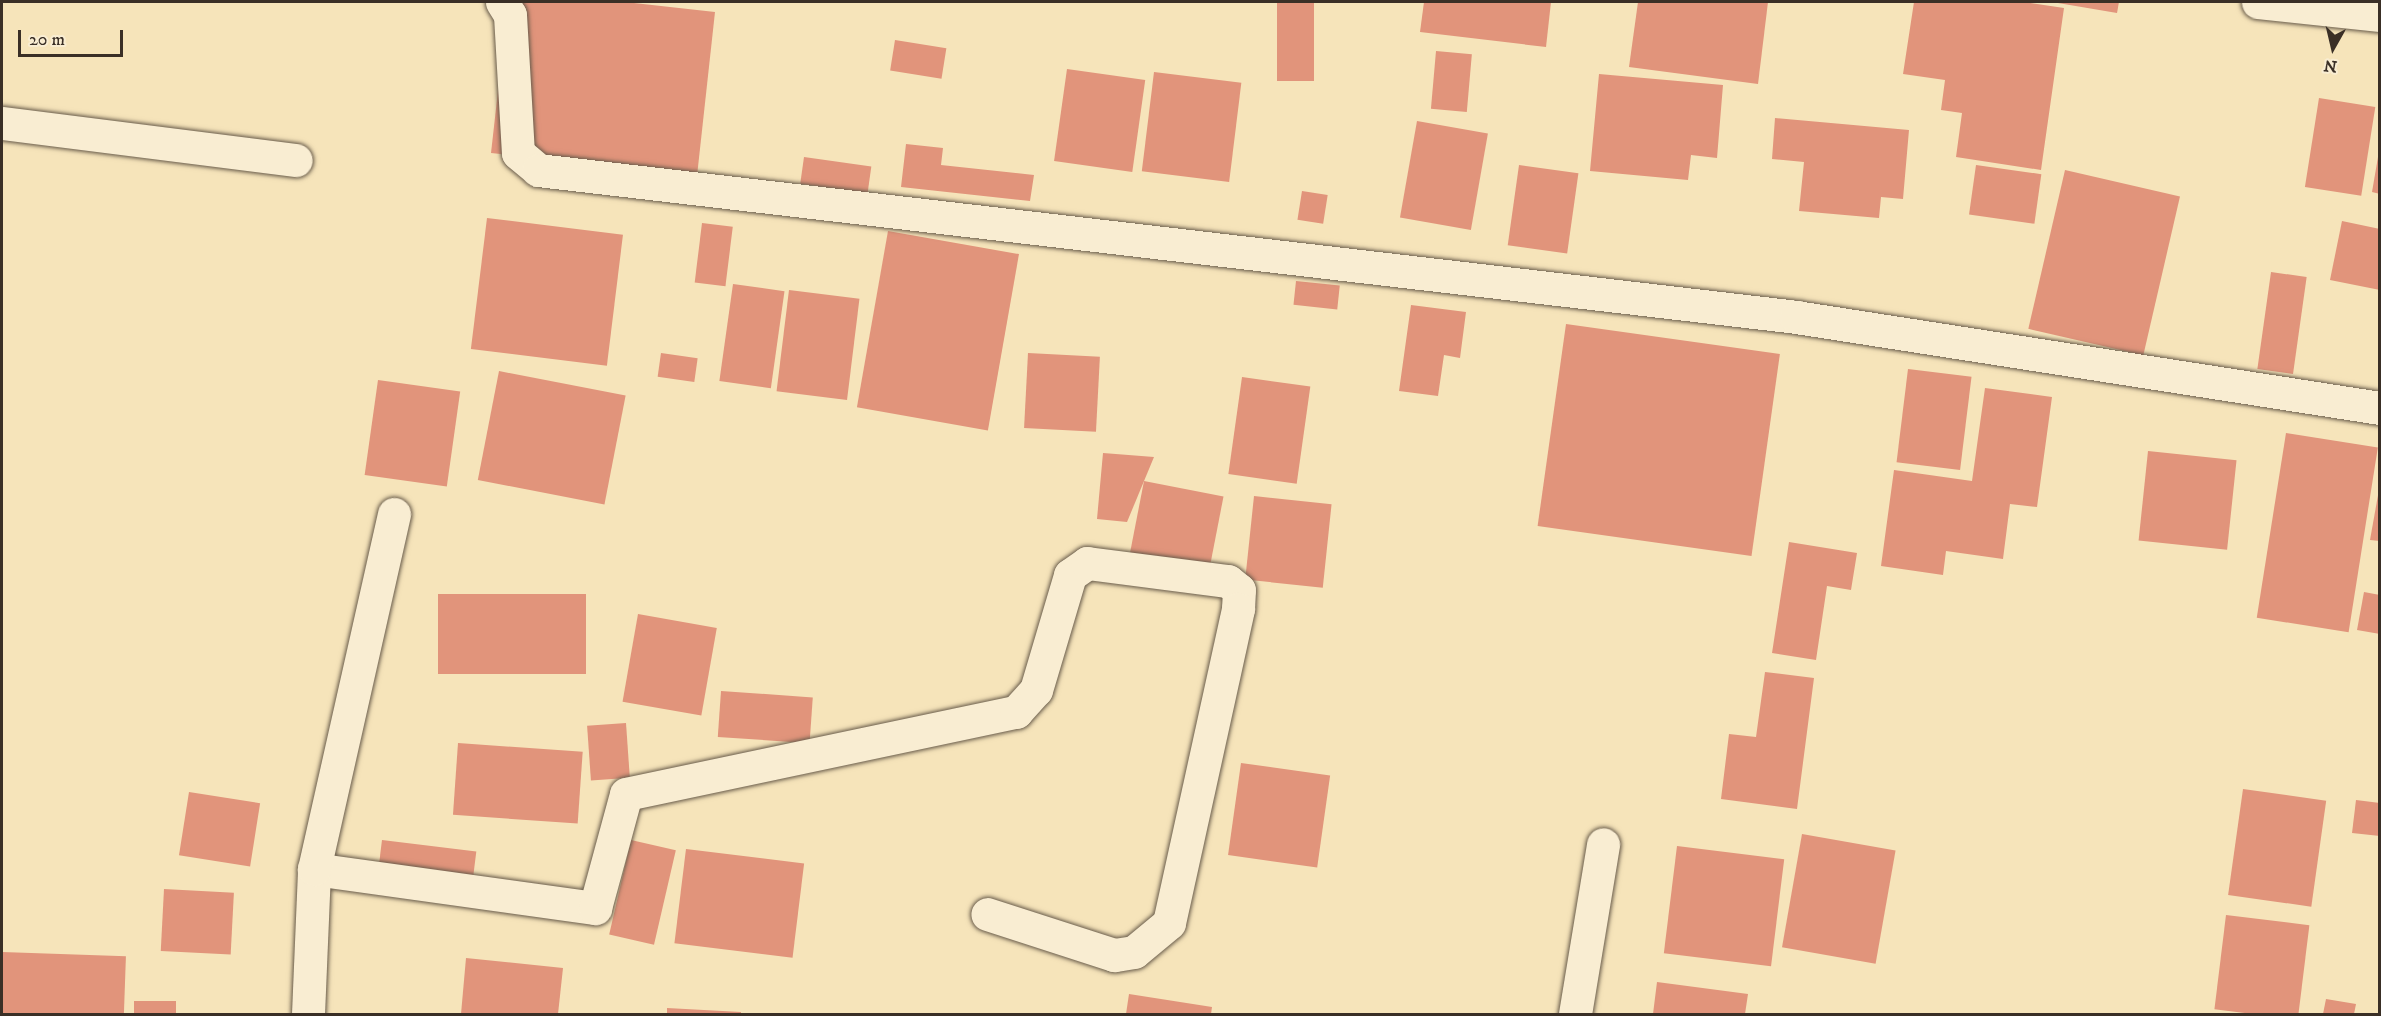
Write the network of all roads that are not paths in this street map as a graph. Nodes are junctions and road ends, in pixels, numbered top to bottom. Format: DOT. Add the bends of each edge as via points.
graph roads {
  1 [pos="502,2"];
  2 [pos="2259,2"];
  3 [pos="2379,15"];
  4 [pos="2,123"];
  5 [pos="296,160"];
  6 [pos="2379,408"];
  7 [pos="394,514"];
  8 [pos="1603,844"];
  9 [pos="314,869"];
  10 [pos="987,914"];
  11 [pos="309,1014"];
  12 [pos="1575,1014"];
  1 -- 6 [label="street" via="510,15 518,153 538,170 1796,317"];
  2 -- 3 [label="street"];
  4 -- 5 [label="street"];
  7 -- 9 [label="street"];
  8 -- 12 [label="street"];
  9 -- 10 [label="street" via="595,908 626,794 1016,712 1036,690 1070,575 1088,563 1228,581 1239,590 1238,609 1169,923 1134,952 1114,955"];
  9 -- 11 [label="street"];
}
